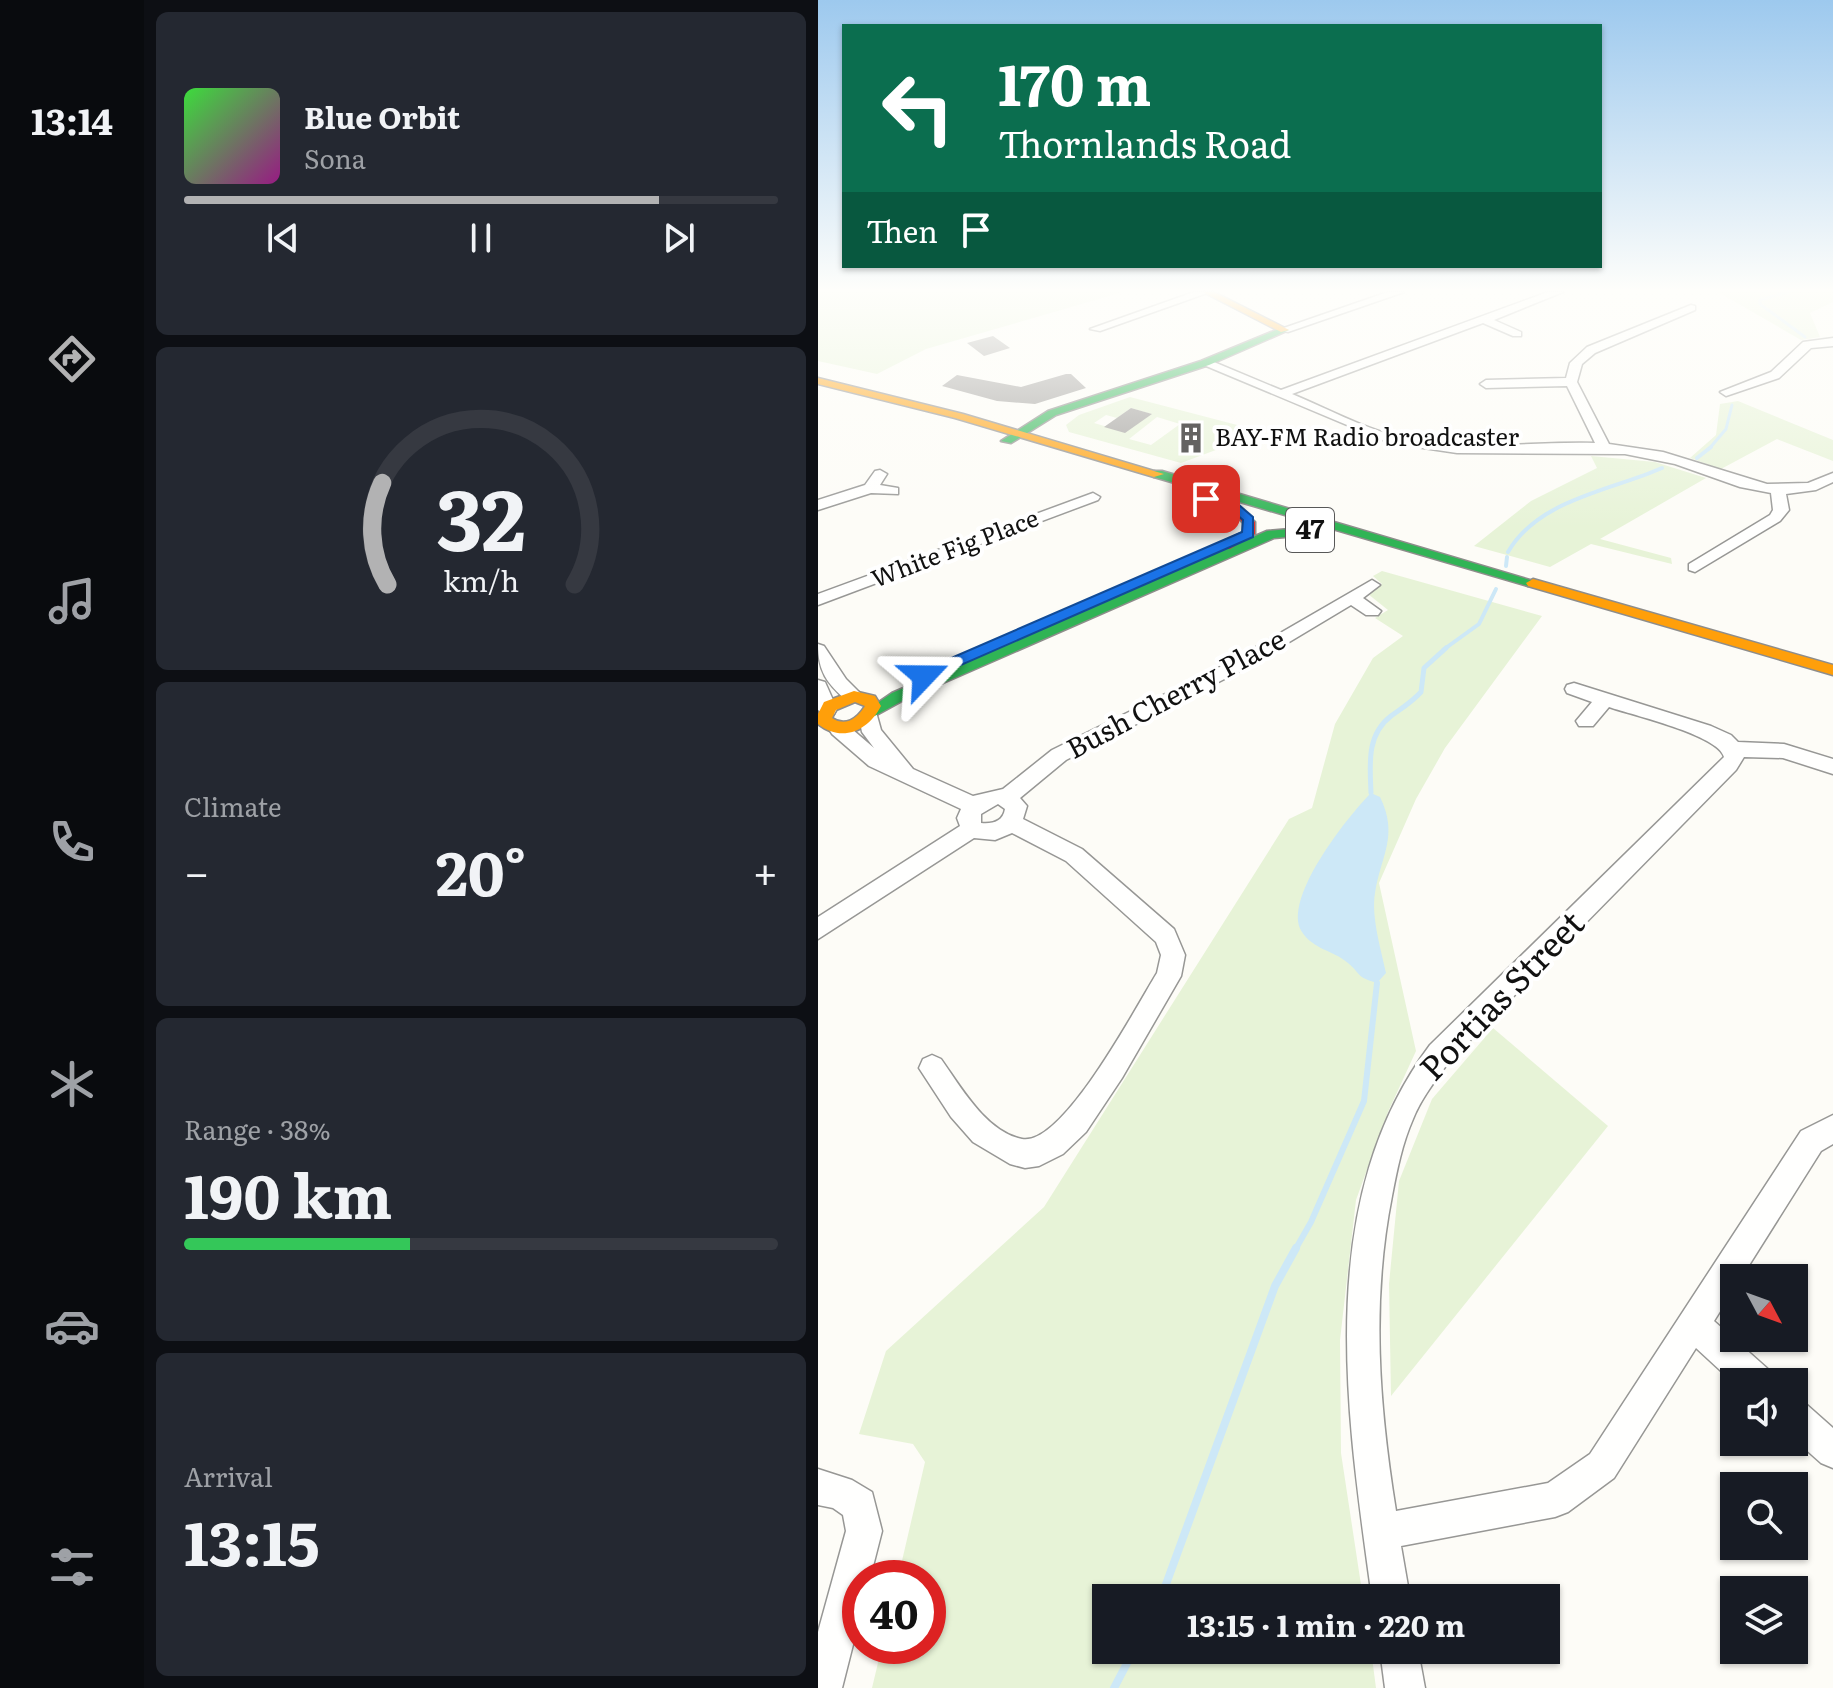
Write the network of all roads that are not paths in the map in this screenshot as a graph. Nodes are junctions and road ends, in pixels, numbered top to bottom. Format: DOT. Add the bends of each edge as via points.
graph roads {
  1 [pos="1182,371"];
  2 [pos="1224,371"];
  3 [pos="1344,371"];
  4 [pos="1574,371"];
  5 [pos="1780,371"];
  6 [pos="1571,382"];
  7 [pos="827,383"];
  8 [pos="1486,384"];
  9 [pos="1726,392"];
  10 [pos="1281,394"];
  11 [pos="1111,395"];
  12 [pos="1052,413"];
  13 [pos="959,416"];
  14 [pos="1019,439"];
  15 [pos="1604,448"];
  16 [pos="880,474"];
  17 [pos="1833,477"];
  18 [pos="870,488"];
  19 [pos="1778,490"];
  20 [pos="893,491"];
  21 [pos="1093,497"];
  22 [pos="818,505"];
  23 [pos="1235,507"];
  24 [pos="1342,528"];
  25 [pos="1313,531"];
  26 [pos="1427,565"];
  27 [pos="1695,567"];
  28 [pos="1372,585"];
  29 [pos="1351,598"];
  30 [pos="818,600"];
  31 [pos="1603,605"];
  32 [pos="1372,611"];
  33 [pos="818,650"];
  34 [pos="1833,670"];
  35 [pos="818,686"];
  36 [pos="1574,689"];
  37 [pos="1606,699"];
  38 [pos="864,706"];
  39 [pos="1586,721"];
  40 [pos="827,722"];
  41 [pos="1733,749"];
  42 [pos="1833,767"];
  43 [pos="909,775"];
  44 [pos="1009,811"];
  45 [pos="973,817"];
  46 [pos="818,929"];
  47 [pos="932,1068"];
  48 [pos="1833,1129"];
  49 [pos="1693,1324"];
  50 [pos="1742,1368"];
  51 [pos="1808,1429"];
  52 [pos="1833,1451"];
  53 [pos="829,1490"];
  54 [pos="1381,1532"];
  55 [pos="1389,1584"];
  56 [pos="1401,1664"];
  57 [pos="822,1688"];
  58 [pos="1405,1688"];
  1 -- 11 [label="main road"];
  2 -- 10 [label="street"];
  3 -- 10 [label="street"];
  4 -- 6 [label="street"];
  5 -- 9 [label="street"];
  6 -- 8 [label="street"];
  6 -- 15 [label="street"];
  7 -- 13 [label="main road, 47"];
  7 -- 14 [label="main road, 47"];
  10 -- 15 [label="street" via="1390,439 1435,449"];
  11 -- 12 [label="main road"];
  11 -- 14 [label="main road"];
  12 -- 13 [label="main road" via="999,420"];
  12 -- 14 [label="main road"];
  13 -- 14 [label="main road, 47"];
  14 -- 23 [label="main road, 47"];
  14 -- 24 [label="main road, 47"];
  15 -- 19 [label="street" via="1658,455"];
  16 -- 18 [label="street"];
  17 -- 19 [label="street" via="1801,490"];
  18 -- 20 [label="street"];
  18 -- 22 [label="street"];
  19 -- 27 [label="street" via="1781,510 1775,518"];
  21 -- 30 [label="street, White Fig Place"];
  23 -- 25 [label="main road, 47"];
  23 -- 38 [label="main road" via="1251,527 1239,541"];
  24 -- 26 [label="main road" via="1428,556 1432,560"];
  24 -- 31 [label="main road, 47"];
  25 -- 26 [label="main road, 47"];
  25 -- 38 [label="main road" via="1272,534 897,697"];
  26 -- 31 [label="main road, 47"];
  28 -- 29 [label="street, Bush Cherry Place"];
  29 -- 32 [label="street"];
  29 -- 44 [label="street, Bush Cherry Place" via="1238,665 1059,755 1037,770"];
  31 -- 34 [label="main road, 47"];
  33 -- 38 [label="street" via="839,683"];
  35 -- 40 [label="street"];
  36 -- 37 [label="street"];
  37 -- 39 [label="street"];
  37 -- 41 [label="street" via="1704,731"];
  38 -- 40 [label="main road" via="839,700"];
  38 -- 40 [label="main road" via="861,723"];
  38 -- 43 [label="street" via="872,732"];
  40 -- 43 [label="street" via="876,761"];
  41 -- 42 [label="street" via="1784,751"];
  41 -- 54 [label="street, Portias Street" via="1729,765 1439,1054 1413,1091 1390,1143 1372,1217 1360,1309 1365,1428"];
  43 -- 45 [label="street"];
  44 -- 45 [label="street" via="994,797"];
  44 -- 45 [label="street" via="995,832"];
  44 -- 47 [label="street" via="1074,855 1166,936 1173,955 1169,976 1075,1124 1051,1145 1028,1155 1002,1147 963,1114"];
  45 -- 46 [label="street"];
  48 -- 49 [label="street" via="1811,1141"];
  49 -- 50 [label="street"];
  49 -- 54 [label="street" via="1602,1466 1555,1499"];
  51 -- 52 [label="street"];
  53 -- 57 [label="street" via="859,1505 864,1531"];
  54 -- 55 [label="street, Portias Street"];
  56 -- 58 [label="street"];
}
